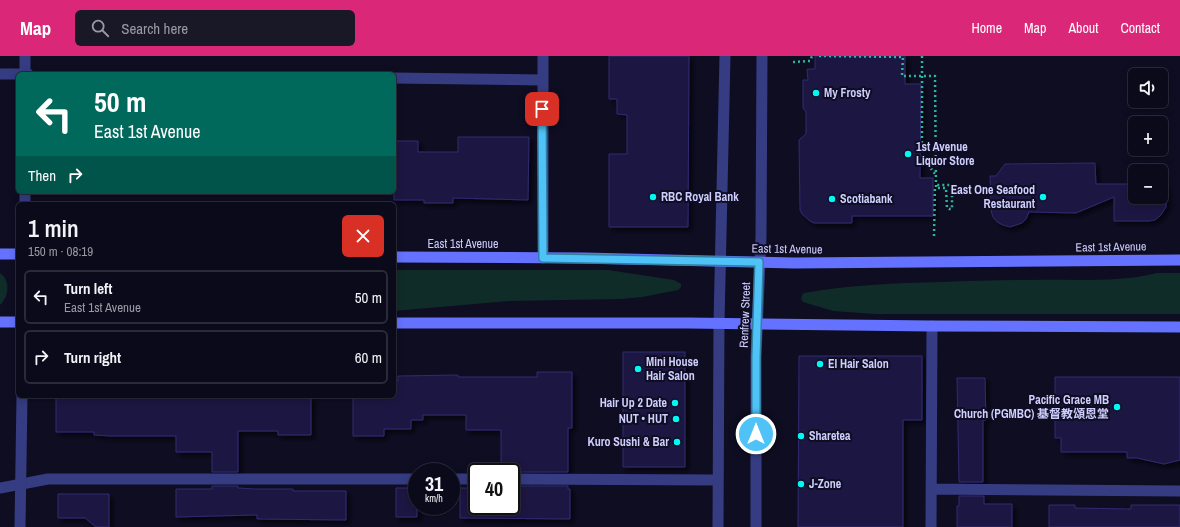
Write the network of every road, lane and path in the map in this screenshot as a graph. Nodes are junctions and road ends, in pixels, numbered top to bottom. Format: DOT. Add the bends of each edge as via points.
graph roads {
  1 [pos="25,56"];
  2 [pos="543,56"];
  3 [pos="725,56"];
  4 [pos="762,56"];
  5 [pos="812,56"];
  6 [pos="820,56"];
  7 [pos="922,56"];
  8 [pos="793,62"];
  9 [pos="25,72"];
  10 [pos="0,74"];
  11 [pos="16,74"];
  12 [pos="396,78"];
  13 [pos="542,80"];
  14 [pos="935,185"];
  15 [pos="934,236"];
  16 [pos="0,254"];
  17 [pos="16,254"];
  18 [pos="396,257"];
  19 [pos="543,258"];
  20 [pos="1180,260"];
  21 [pos="721,261"];
  22 [pos="759,262"];
  23 [pos="0,322"];
  24 [pos="16,322"];
  25 [pos="396,323"];
  26 [pos="719,323"];
  27 [pos="757,324"];
  28 [pos="932,326"];
  29 [pos="1180,327"];
  30 [pos="22,398"];
  31 [pos="408,479"];
  32 [pos="520,479"];
  33 [pos="717,480"];
  34 [pos="21,484"];
  35 [pos="0,488"];
  36 [pos="932,489"];
  37 [pos="1180,491"];
  38 [pos="20,527"];
  39 [pos="718,527"];
  40 [pos="756,527"];
  41 [pos="931,527"];
  1 -- 9 [label="street"];
  2 -- 13 [label="street"];
  3 -- 21 [label="street, Renfrew Street"];
  4 -- 22 [label="street, Renfrew Street"];
  5 -- 8 [label="path" via="810,62"];
  6 -- 14 [label="path" via="903,57 902,76 935,76 935,128 936,173 936,181 936,188 946,188 947,208 952,209 952,185 941,185"];
  7 -- 14 [label="path" via="922,156 935,174"];
  10 -- 11 [label="street"];
  12 -- 13 [label="street"];
  13 -- 19 [label="street"];
  14 -- 15 [label="path"];
  16 -- 17 [label="main road"];
  18 -- 19 [label="main road, East 1st Avenue"];
  19 -- 21 [label="main road, East 1st Avenue"];
  20 -- 22 [label="main road, East 1st Avenue"];
  21 -- 22 [label="main road, East 1st Avenue"];
  21 -- 26 [label="street, Renfrew Street"];
  22 -- 27 [label="street, Renfrew Street"];
  23 -- 24 [label="main road"];
  25 -- 26 [label="main road"];
  26 -- 27 [label="main road"];
  26 -- 33 [label="street, Renfrew Street"];
  27 -- 28 [label="main road"];
  27 -- 40 [label="street, Renfrew Street"];
  28 -- 29 [label="main road"];
  28 -- 36 [label="street"];
  30 -- 34 [label="street"];
  31 -- 34 [label="street" via="48,479"];
  32 -- 33 [label="street"];
  33 -- 39 [label="street, Renfrew Street"];
  34 -- 35 [label="street"];
  34 -- 38 [label="street"];
  36 -- 37 [label="street"];
  36 -- 41 [label="street"];
}
